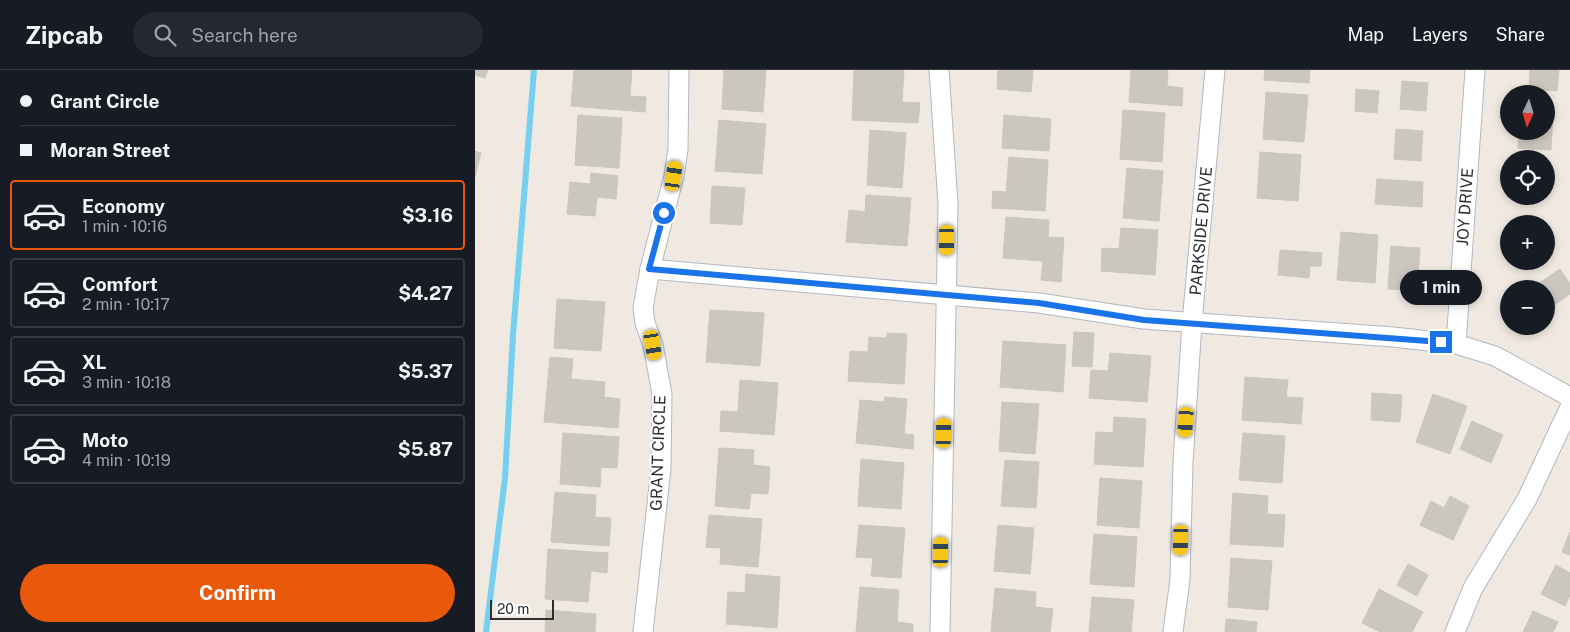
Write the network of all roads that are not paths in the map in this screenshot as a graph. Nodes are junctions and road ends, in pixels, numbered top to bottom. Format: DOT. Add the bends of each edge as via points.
graph roads {
  1 [pos="679,70"];
  2 [pos="939,70"];
  3 [pos="1215,70"];
  4 [pos="1475,70"];
  5 [pos="649,269"];
  6 [pos="947,294"];
  7 [pos="1192,323"];
  8 [pos="1456,344"];
  9 [pos="1570,397"];
  10 [pos="1570,407"];
  11 [pos="643,632"];
  12 [pos="940,632"];
  13 [pos="1173,632"];
  14 [pos="1455,632"];
  1 -- 5 [label="street, GRANT CIRCLE" via="678,149"];
  2 -- 6 [label="street" via="948,204"];
  3 -- 7 [label="street, PARKSIDE DRIVE"];
  4 -- 8 [label="street, JOY DRIVE"];
  5 -- 6 [label="street"];
  5 -- 11 [label="street, GRANT CIRCLE" via="643,308 662,394 661,468"];
  6 -- 7 [label="street" via="1039,303 1144,320"];
  6 -- 12 [label="street"];
  7 -- 8 [label="street"];
  7 -- 13 [label="street, PARKSIDE DRIVE" via="1180,579"];
  8 -- 9 [label="street" via="1495,356"];
  10 -- 14 [label="street" via="1527,499 1473,588"];
}
